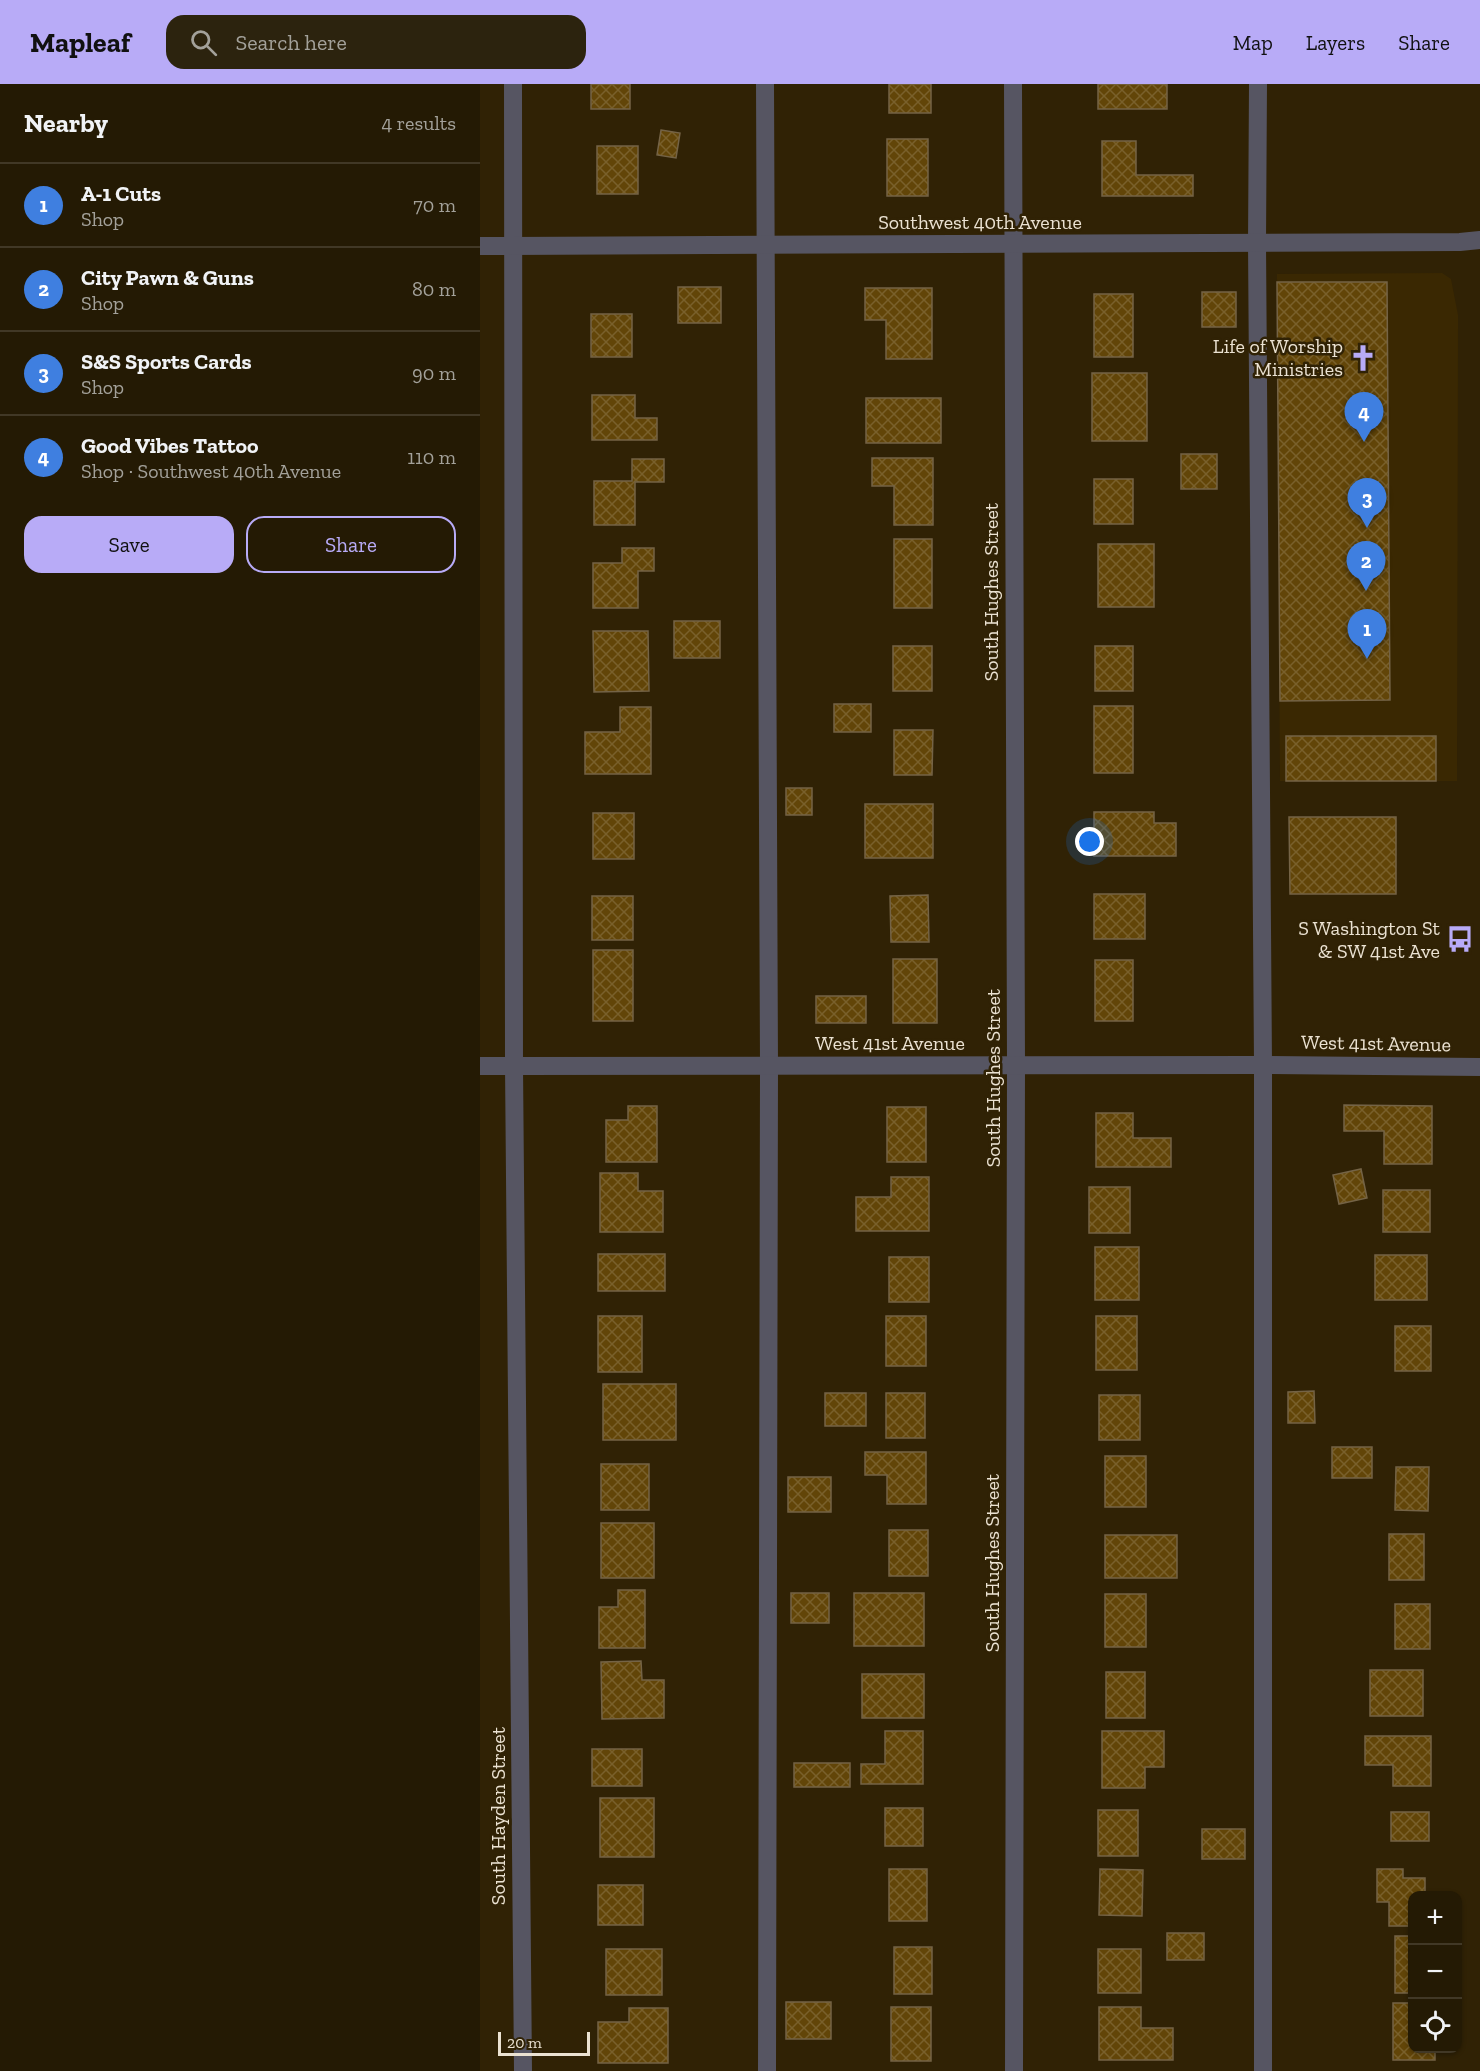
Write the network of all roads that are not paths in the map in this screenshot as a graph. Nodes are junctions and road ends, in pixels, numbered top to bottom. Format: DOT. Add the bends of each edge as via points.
graph roads {
  1 [pos="513,84"];
  2 [pos="765,84"];
  3 [pos="1013,84"];
  4 [pos="1258,84"];
  5 [pos="1480,240"];
  6 [pos="1257,243"];
  7 [pos="1012,244"];
  8 [pos="765,245"];
  9 [pos="480,246"];
  10 [pos="513,246"];
  11 [pos="1016,1065"];
  12 [pos="1263,1065"];
  13 [pos="480,1066"];
  14 [pos="514,1066"];
  15 [pos="769,1066"];
  16 [pos="1480,1067"];
  17 [pos="523,2071"];
  18 [pos="767,2071"];
  19 [pos="1014,2071"];
  20 [pos="1263,2071"];
  1 -- 10 [label="street, South Hayden Street"];
  2 -- 8 [label="street"];
  3 -- 7 [label="street, South Hughes Street"];
  4 -- 6 [label="street"];
  5 -- 6 [label="street, Southwest 40th Avenue"];
  6 -- 7 [label="street, Southwest 40th Avenue"];
  6 -- 12 [label="street"];
  7 -- 8 [label="street, Southwest 40th Avenue"];
  7 -- 11 [label="street, South Hughes Street"];
  8 -- 10 [label="street, Southwest 40th Avenue"];
  8 -- 15 [label="street"];
  9 -- 10 [label="street, Southwest 40th Avenue"];
  10 -- 14 [label="street, South Hayden Street"];
  11 -- 12 [label="street, West 41st Avenue"];
  11 -- 15 [label="street, West 41st Avenue"];
  11 -- 19 [label="street, South Hughes Street"];
  12 -- 16 [label="street, West 41st Avenue"];
  12 -- 20 [label="street"];
  13 -- 14 [label="street, West 41st Avenue"];
  14 -- 15 [label="street, West 41st Avenue"];
  14 -- 17 [label="street, South Hayden Street"];
  15 -- 18 [label="street"];
}
